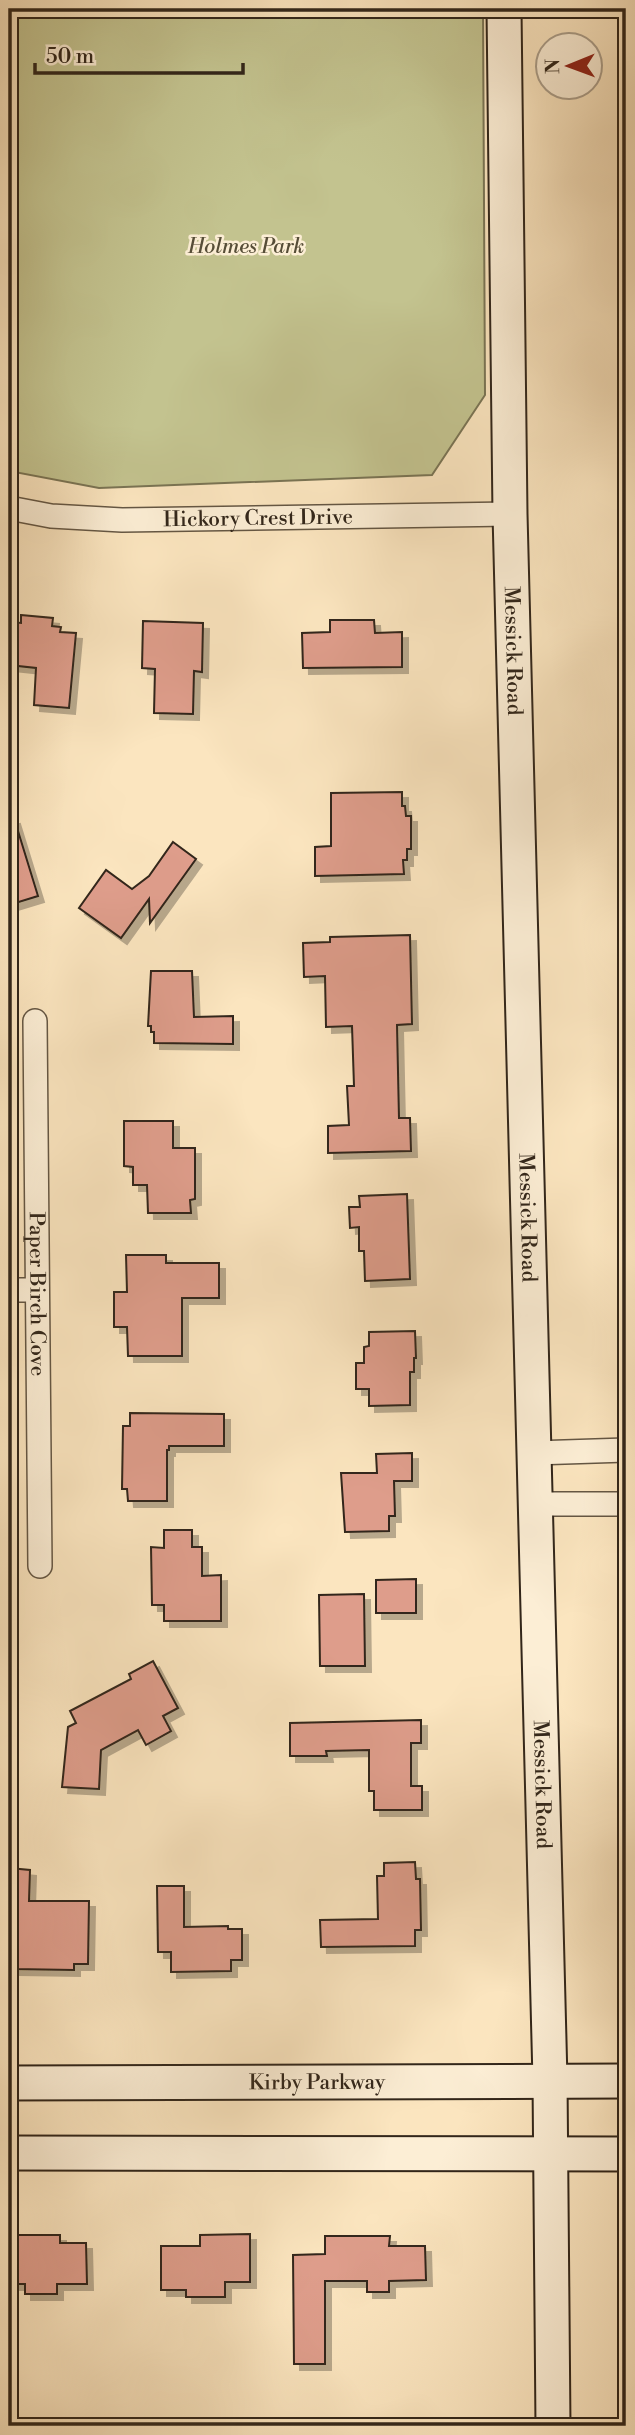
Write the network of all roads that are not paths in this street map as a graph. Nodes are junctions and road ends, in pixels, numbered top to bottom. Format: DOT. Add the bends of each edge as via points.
graph roads {
  1 [pos="504,9"];
  2 [pos="9,508"];
  3 [pos="510,514"];
  4 [pos="35,1021"];
  5 [pos="9,1290"];
  6 [pos="37,1290"];
  7 [pos="626,1450"];
  8 [pos="534,1453"];
  9 [pos="535,1504"];
  10 [pos="626,1504"];
  11 [pos="40,1566"];
  12 [pos="550,2080"];
  13 [pos="626,2081"];
  14 [pos="9,2083"];
  15 [pos="9,2153"];
  16 [pos="551,2153"];
  17 [pos="626,2154"];
  18 [pos="553,2426"];
  1 -- 3 [label="street, Messick Road"];
  2 -- 3 [label="street, Hickory Crest Drive" via="51,516 203,521"];
  3 -- 8 [label="street, Messick Road"];
  4 -- 6 [label="street, Paper Birch Cove"];
  5 -- 6 [label="street"];
  6 -- 11 [label="street, Paper Birch Cove"];
  7 -- 8 [label="street"];
  8 -- 9 [label="street, Messick Road"];
  9 -- 10 [label="street"];
  9 -- 12 [label="street, Messick Road"];
  12 -- 13 [label="street, Kirby Parkway"];
  12 -- 14 [label="street, Kirby Parkway"];
  12 -- 16 [label="street, Messick Road"];
  15 -- 16 [label="street"];
  16 -- 17 [label="street"];
  16 -- 18 [label="street, Messick Road"];
}
